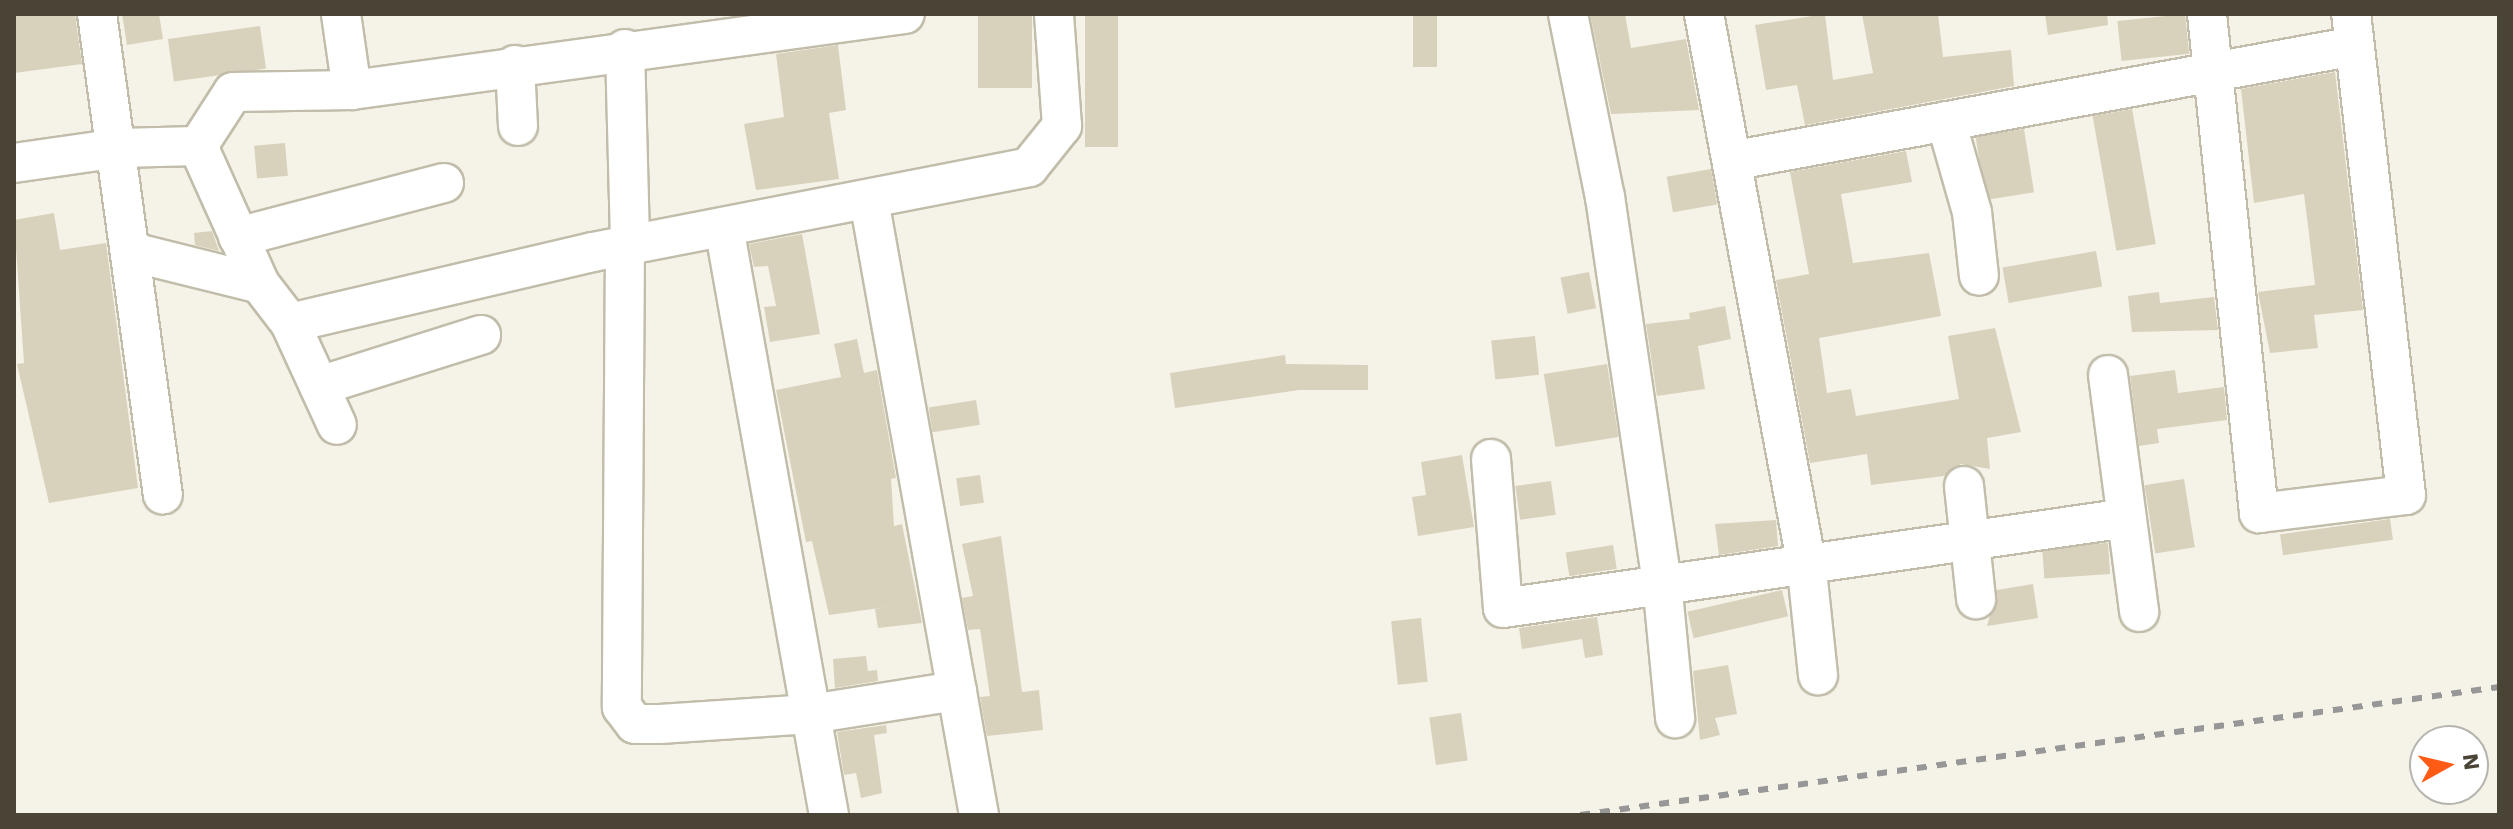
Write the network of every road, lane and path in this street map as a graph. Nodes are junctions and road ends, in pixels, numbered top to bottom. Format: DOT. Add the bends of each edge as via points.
graph roads {
  1 [pos="97,14"];
  2 [pos="341,14"];
  3 [pos="905,14"];
  4 [pos="1054,14"];
  5 [pos="1568,14"];
  6 [pos="1704,14"];
  7 [pos="1710,14"];
  8 [pos="2207,14"];
  9 [pos="2353,30"];
  10 [pos="625,49"];
  11 [pos="515,65"];
  12 [pos="2213,68"];
  13 [pos="352,90"];
  14 [pos="1946,121"];
  15 [pos="518,126"];
  16 [pos="198,146"];
  17 [pos="119,148"];
  18 [pos="1736,160"];
  19 [pos="14,163"];
  20 [pos="444,183"];
  21 [pos="869,200"];
  22 [pos="724,227"];
  23 [pos="238,237"];
  24 [pos="628,245"];
  25 [pos="132,252"];
  26 [pos="1979,276"];
  27 [pos="260,284"];
  28 [pos="290,323"];
  29 [pos="481,335"];
  30 [pos="2108,375"];
  31 [pos="319,386"];
  32 [pos="337,425"];
  33 [pos="1491,459"];
  34 [pos="1964,486"];
  35 [pos="163,494"];
  36 [pos="2127,518"];
  37 [pos="1970,539"];
  38 [pos="1806,561"];
  39 [pos="1662,582"];
  40 [pos="1976,599"];
  41 [pos="2139,612"];
  42 [pos="1818,675"];
  43 [pos="957,691"];
  44 [pos="811,714"];
  45 [pos="1675,718"];
  46 [pos="829,815"];
  47 [pos="979,815"];
  1 -- 17 [label="street"];
  2 -- 13 [label="street"];
  3 -- 10 [label="street"];
  4 -- 21 [label="street" via="1062,126 1029,167"];
  5 -- 39 [label="street" via="1605,197"];
  6 -- 7 [label="street"];
  6 -- 18 [label="street"];
  8 -- 12 [label="street"];
  9 -- 12 [label="street"];
  9 -- 12 [label="street" via="2406,495 2259,513"];
  10 -- 11 [label="street"];
  10 -- 24 [label="street"];
  11 -- 13 [label="street"];
  11 -- 15 [label="street"];
  12 -- 14 [label="street"];
  13 -- 16 [label="street" via="233,92"];
  14 -- 18 [label="street"];
  14 -- 26 [label="street" via="1972,212"];
  16 -- 17 [label="street"];
  16 -- 23 [label="street"];
  17 -- 19 [label="street"];
  17 -- 25 [label="street"];
  18 -- 38 [label="street"];
  20 -- 23 [label="street"];
  21 -- 22 [label="street"];
  21 -- 43 [label="street"];
  22 -- 24 [label="street"];
  22 -- 44 [label="street"];
  23 -- 27 [label="street"];
  24 -- 28 [label="street"];
  24 -- 44 [label="street" via="622,707 635,724"];
  25 -- 27 [label="street"];
  25 -- 35 [label="street"];
  27 -- 28 [label="street"];
  28 -- 31 [label="street"];
  29 -- 31 [label="street"];
  30 -- 36 [label="street"];
  31 -- 32 [label="street"];
  33 -- 39 [label="street" via="1503,608"];
  34 -- 37 [label="street"];
  36 -- 37 [label="street"];
  36 -- 41 [label="street"];
  37 -- 38 [label="street"];
  37 -- 40 [label="street"];
  38 -- 39 [label="street"];
  38 -- 42 [label="street"];
  39 -- 45 [label="street"];
  43 -- 44 [label="street"];
  43 -- 47 [label="street"];
  44 -- 46 [label="street"];
}
